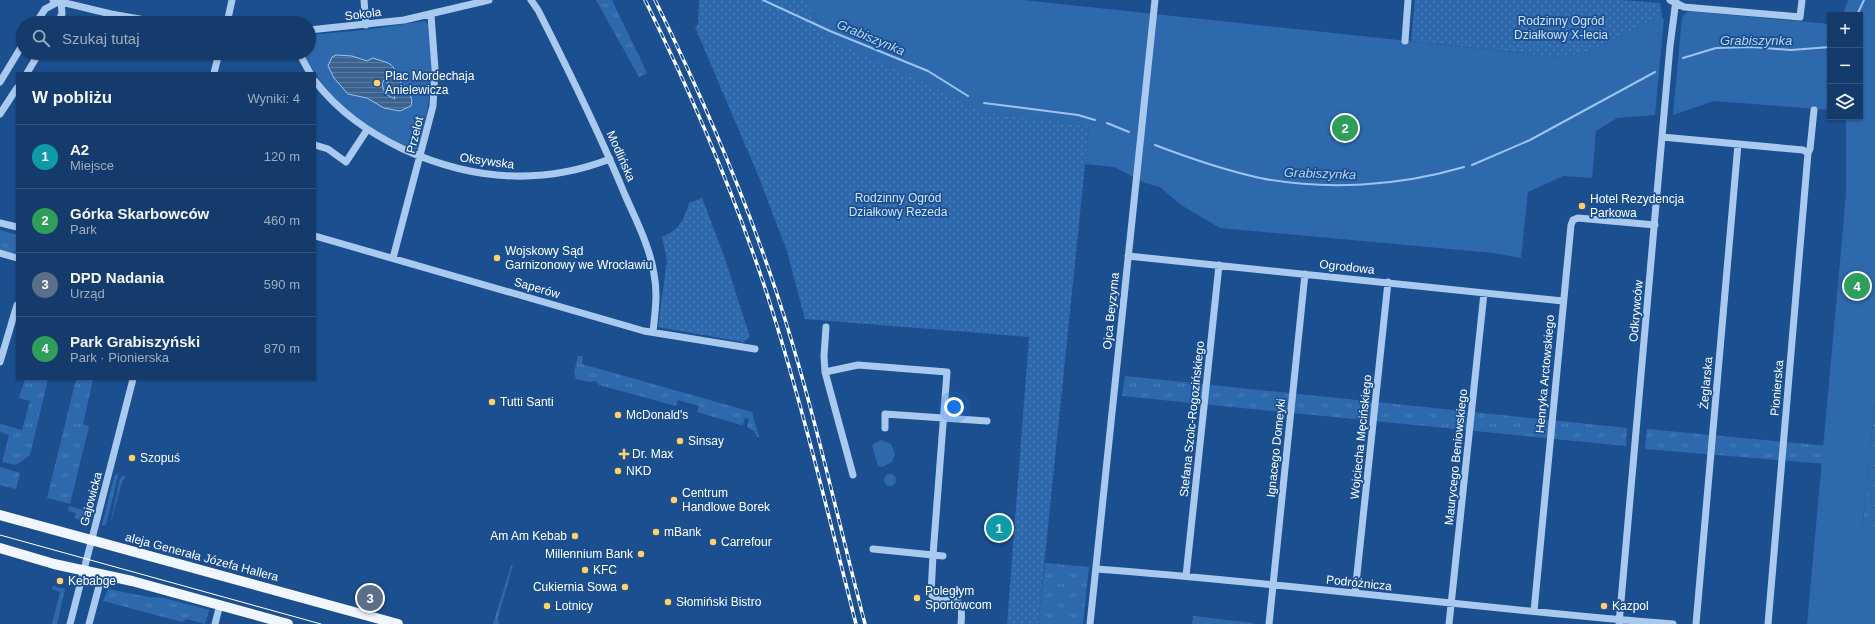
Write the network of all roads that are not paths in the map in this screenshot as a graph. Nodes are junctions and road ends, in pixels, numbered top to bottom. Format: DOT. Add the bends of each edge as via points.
graph roads {
  1 [pos="58,0"];
  2 [pos="232,0"];
  3 [pos="364,0"];
  4 [pos="489,0"];
  5 [pos="531,0"];
  6 [pos="1154,0"];
  7 [pos="1408,0"];
  8 [pos="1802,0"];
  9 [pos="1674,1"];
  10 [pos="431,15"];
  11 [pos="40,16"];
  12 [pos="61,16"];
  13 [pos="122,16"];
  14 [pos="229,16"];
  15 [pos="366,25"];
  16 [pos="316,29"];
  17 [pos="1405,41"];
  18 [pos="16,56"];
  19 [pos="35,60"];
  20 [pos="217,60"];
  21 [pos="303,60"];
  22 [pos="28,72"];
  23 [pos="214,72"];
  24 [pos="309,72"];
  25 [pos="0,82"];
  26 [pos="316,82"];
  27 [pos="16,90"];
  28 [pos="1814,110"];
  29 [pos="0,114"];
  30 [pos="367,130"];
  31 [pos="1662,137"];
  32 [pos="1738,144"];
  33 [pos="316,145"];
  34 [pos="1808,153"];
  35 [pos="421,157"];
  36 [pos="610,159"];
  37 [pos="0,223"];
  38 [pos="1655,225"];
  39 [pos="16,227"];
  40 [pos="316,236"];
  41 [pos="0,253"];
  42 [pos="1128,256"];
  43 [pos="16,258"];
  44 [pos="393,258"];
  45 [pos="1219,265"];
  46 [pos="1305,274"];
  47 [pos="1388,282"];
  48 [pos="1484,293"];
  49 [pos="1563,301"];
  50 [pos="16,308"];
  51 [pos="826,327"];
  52 [pos="653,332"];
  53 [pos="755,349"];
  54 [pos="0,362"];
  55 [pos="825,372"];
  56 [pos="133,380"];
  57 [pos="943,419"];
  58 [pos="987,421"];
  59 [pos="885,428"];
  60 [pos="853,475"];
  61 [pos="0,515"];
  62 [pos="91,540"];
  63 [pos="0,548"];
  64 [pos="873,550"];
  65 [pos="933,555"];
  66 [pos="943,556"];
  67 [pos="1096,569"];
  68 [pos="84,570"];
  69 [pos="102,575"];
  70 [pos="1186,576"];
  71 [pos="1273,584"];
  72 [pos="1355,593"];
  73 [pos="1451,603"];
  74 [pos="220,604"];
  75 [pos="1534,612"];
  76 [pos="90,622"];
  77 [pos="1620,622"];
  78 [pos="70,624"];
  79 [pos="215,624"];
  80 [pos="288,624"];
  81 [pos="398,624"];
  82 [pos="961,624"];
  83 [pos="1090,624"];
  84 [pos="1269,624"];
  85 [pos="1449,624"];
  86 [pos="1673,624"];
  87 [pos="1696,624"];
  88 [pos="1768,624"];
  1 -- 11 [label="street" via="44,9"];
  1 -- 12 [label="street"];
  1 -- 13 [label="street"];
  2 -- 14 [label="street"];
  3 -- 15 [label="street"];
  4 -- 10 [label="street, Sokola"];
  5 -- 36 [label="street, Modlińska" via="570,71"];
  6 -- 42 [label="street, Ojca Beyzyma"];
  7 -- 17 [label="street"];
  8 -- 9 [label="street" via="1800,17 1684,7"];
  9 -- 31 [label="street, Odkrywców"];
  10 -- 15 [label="street, Sokola"];
  10 -- 35 [label="street, Przelot" via="434,88 432,112"];
  15 -- 16 [label="street, Sokola"];
  18 -- 25 [label="street"];
  19 -- 22 [label="street"];
  20 -- 23 [label="street"];
  21 -- 24 [label="street"];
  26 -- 30 [label="street, Oksywska" via="344,114"];
  27 -- 29 [label="street"];
  28 -- 34 [label="street, Pionierska"];
  30 -- 33 [label="street" via="346,162 328,149"];
  30 -- 35 [label="street, Oksywska"];
  31 -- 32 [label="street"];
  31 -- 38 [label="street, Odkrywców"];
  32 -- 34 [label="street" via="1803,150"];
  32 -- 87 [label="street, Żeglarska"];
  34 -- 88 [label="street, Pionierska"];
  35 -- 36 [label="street, Oksywska" via="475,173 515,177 553,174"];
  35 -- 44 [label="street, Przelot"];
  36 -- 52 [label="street, Modlińska" via="650,256 656,294"];
  37 -- 39 [label="street"];
  38 -- 49 [label="street, Henryka Arctowskiego" via="1578,218 1573,220"];
  38 -- 77 [label="street, Odkrywców"];
  40 -- 44 [label="street, Saperów"];
  41 -- 43 [label="street"];
  42 -- 45 [label="street, Ogrodowa"];
  42 -- 67 [label="street, Ojca Beyzyma"];
  44 -- 52 [label="street, Saperów"];
  45 -- 46 [label="street, Ogrodowa"];
  45 -- 70 [label="street, Stefana Szolc-Rogozińskiego"];
  46 -- 47 [label="street, Ogrodowa"];
  46 -- 71 [label="street, Ignacego Domeyki"];
  47 -- 48 [label="street, Ogrodowa"];
  47 -- 72 [label="street, Wojciecha Męcińskiego"];
  48 -- 49 [label="street, Ogrodowa"];
  48 -- 73 [label="street, Maurycego Beniowskiego"];
  49 -- 75 [label="street, Henryka Arctowskiego"];
  50 -- 54 [label="street"];
  51 -- 55 [label="street"];
  52 -- 53 [label="street, Saperów"];
  55 -- 57 [label="street" via="858,365 947,372"];
  55 -- 60 [label="street"];
  56 -- 62 [label="street, Gajowicka"];
  57 -- 58 [label="street"];
  57 -- 59 [label="street" via="885,414"];
  57 -- 65 [label="street"];
  61 -- 62 [label="main road, aleja Generała Józefa Hallera"];
  62 -- 68 [label="street, Gajowicka"];
  62 -- 81 [label="main road, aleja Generała Józefa Hallera"];
  63 -- 68 [label="main road"];
  64 -- 65 [label="street"];
  65 -- 66 [label="street"];
  65 -- 82 [label="street" via="931,594 936,599 956,601 960,604"];
  67 -- 70 [label="street, Podróżnicza"];
  67 -- 83 [label="street, Ojca Beyzyma"];
  68 -- 69 [label="main road"];
  68 -- 78 [label="street, Gajowicka"];
  69 -- 74 [label="main road"];
  69 -- 76 [label="street"];
  70 -- 71 [label="street, Podróżnicza"];
  71 -- 72 [label="street, Podróżnicza"];
  71 -- 84 [label="street, Ignacego Domeyki"];
  72 -- 73 [label="street, Podróżnicza"];
  73 -- 75 [label="street, Podróżnicza"];
  73 -- 85 [label="street, Maurycego Beniowskiego"];
  74 -- 79 [label="street"];
  74 -- 80 [label="main road"];
  75 -- 77 [label="street, Podróżnicza"];
  77 -- 86 [label="street"];
}
